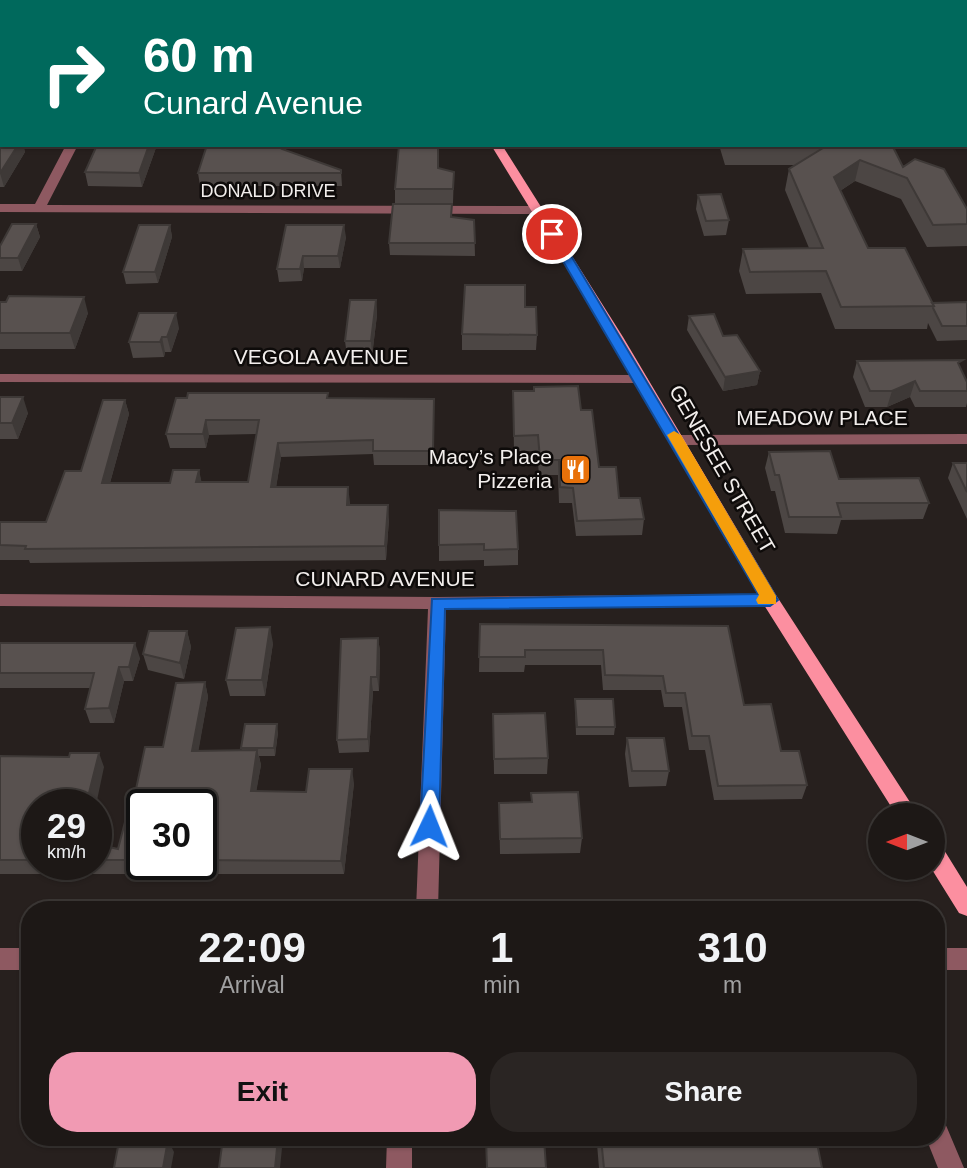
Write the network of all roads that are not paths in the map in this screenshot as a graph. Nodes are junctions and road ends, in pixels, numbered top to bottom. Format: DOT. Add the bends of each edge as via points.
graph roads {
  1 [pos="71,147"];
  2 [pos="497,147"];
  3 [pos="0,208"];
  4 [pos="39,208"];
  5 [pos="536,209"];
  6 [pos="0,377"];
  7 [pos="641,379"];
  8 [pos="967,439"];
  9 [pos="677,440"];
  10 [pos="0,600"];
  11 [pos="770,600"];
  12 [pos="437,603"];
  13 [pos="901,803"];
  14 [pos="945,871"];
  15 [pos="427,901"];
  16 [pos="967,906"];
  17 [pos="0,959"];
  18 [pos="21,959"];
  19 [pos="945,959"];
  20 [pos="967,959"];
  21 [pos="400,1146"];
  22 [pos="942,1146"];
  23 [pos="399,1168"];
  24 [pos="951,1168"];
  1 -- 4 [label="street"];
  2 -- 5 [label="main road, GENESEE STREET"];
  3 -- 4 [label="street, DONALD DRIVE"];
  4 -- 5 [label="street, DONALD DRIVE"];
  5 -- 7 [label="main road, GENESEE STREET"];
  6 -- 7 [label="street, VEGOLA AVENUE"];
  7 -- 9 [label="main road, GENESEE STREET"];
  8 -- 9 [label="street, MEADOW PLACE"];
  9 -- 11 [label="main road, GENESEE STREET"];
  10 -- 12 [label="street, CUNARD AVENUE"];
  11 -- 12 [label="street, CUNARD AVENUE"];
  11 -- 13 [label="main road, GENESEE STREET"];
  12 -- 15 [label="street"];
  14 -- 16 [label="main road"];
  17 -- 18 [label="street"];
  19 -- 20 [label="street"];
  21 -- 23 [label="street"];
  22 -- 24 [label="street"];
}
